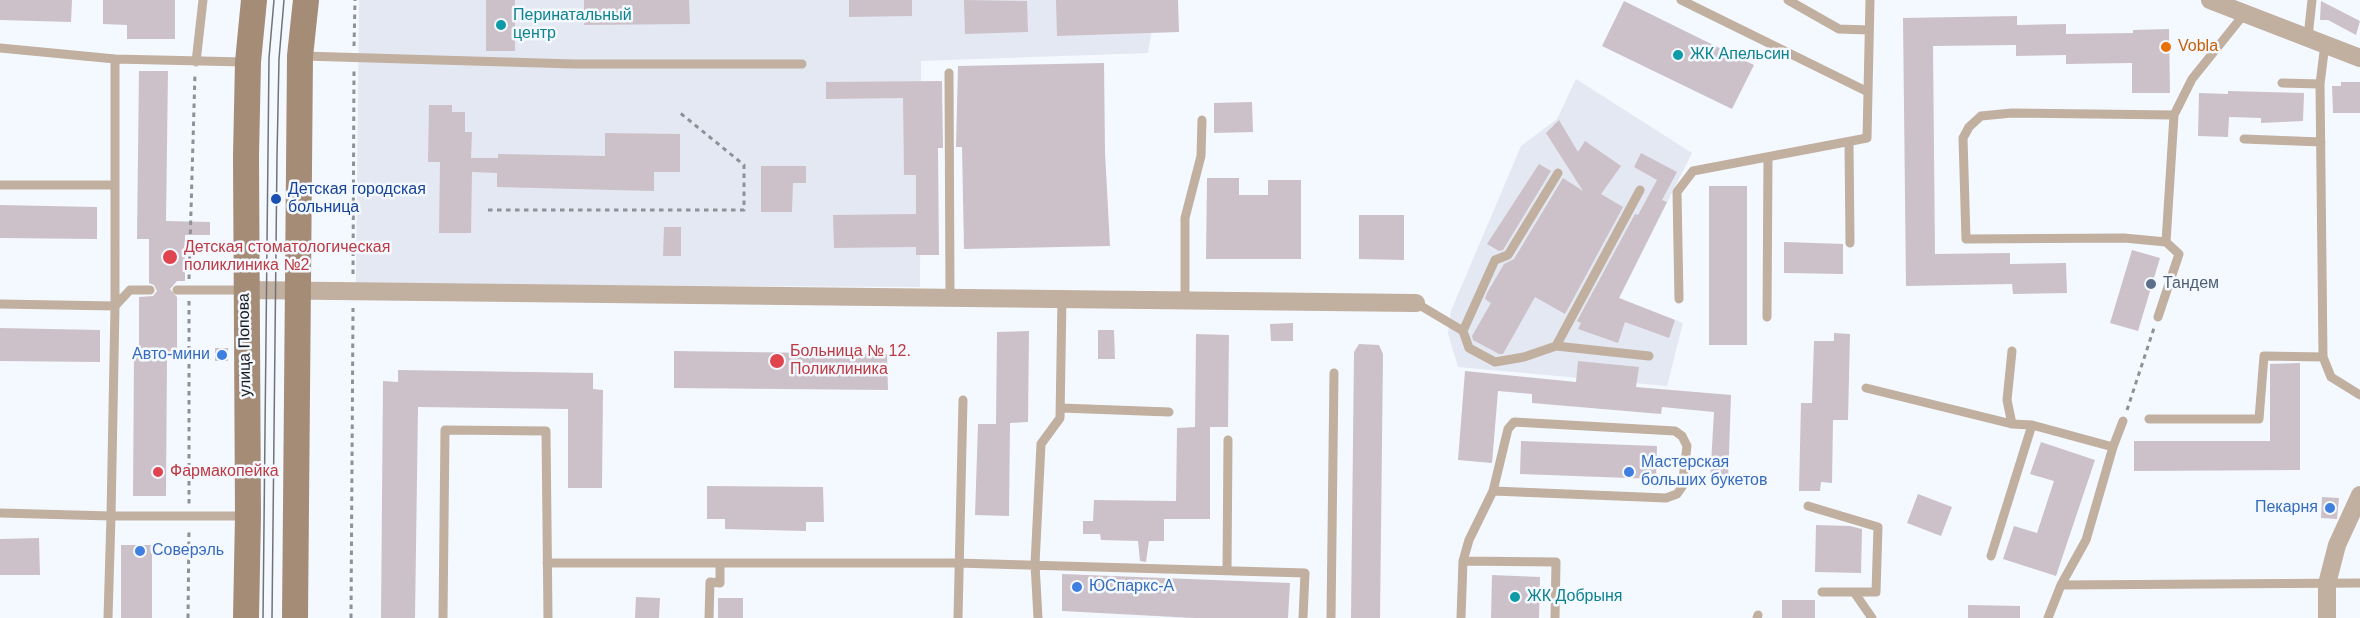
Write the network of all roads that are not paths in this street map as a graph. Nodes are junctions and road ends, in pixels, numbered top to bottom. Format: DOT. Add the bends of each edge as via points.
graph roads {
  1 [pos="203,0"];
  2 [pos="255,0"];
  3 [pos="306,0"];
  4 [pos="1681,0"];
  5 [pos="1788,0"];
  6 [pos="1870,0"];
  7 [pos="2210,0"];
  8 [pos="2312,0"];
  9 [pos="2245,13"];
  10 [pos="1869,30"];
  11 [pos="2317,40"];
  12 [pos="0,48"];
  13 [pos="300,56"];
  14 [pos="2360,58"];
  15 [pos="114,59"];
  16 [pos="196,62"];
  17 [pos="248,62"];
  18 [pos="802,64"];
  19 [pos="949,73"];
  20 [pos="2282,83"];
  21 [pos="2320,84"];
  22 [pos="1866,91"];
  23 [pos="2174,115"];
  24 [pos="1202,120"];
  25 [pos="2244,139"];
  26 [pos="2321,142"];
  27 [pos="1849,143"];
  28 [pos="1768,157"];
  29 [pos="1558,173"];
  30 [pos="0,185"];
  31 [pos="114,185"];
  32 [pos="1640,190"];
  33 [pos="2166,242"];
  34 [pos="1850,243"];
  35 [pos="150,290"];
  36 [pos="177,290"];
  37 [pos="244,290"];
  38 [pos="298,290"];
  39 [pos="950,296"];
  40 [pos="1062,298"];
  41 [pos="1679,299"];
  42 [pos="1185,301"];
  43 [pos="1416,303"];
  44 [pos="0,304"];
  45 [pos="115,306"];
  46 [pos="1767,317"];
  47 [pos="2158,318"];
  48 [pos="1463,331"];
  49 [pos="1556,346"];
  50 [pos="2012,351"];
  51 [pos="1649,356"];
  52 [pos="2323,357"];
  53 [pos="1334,373"];
  54 [pos="1866,388"];
  55 [pos="2360,395"];
  56 [pos="963,400"];
  57 [pos="1060,408"];
  58 [pos="1169,412"];
  59 [pos="2149,419"];
  60 [pos="2123,420"];
  61 [pos="2012,424"];
  62 [pos="2032,425"];
  63 [pos="1228,440"];
  64 [pos="2113,447"];
  65 [pos="1493,491"];
  66 [pos="2360,495"];
  67 [pos="1808,506"];
  68 [pos="0,513"];
  69 [pos="111,516"];
  70 [pos="248,516"];
  71 [pos="1991,556"];
  72 [pos="1463,561"];
  73 [pos="547,563"];
  74 [pos="720,563"];
  75 [pos="957,563"];
  76 [pos="1035,564"];
  77 [pos="1227,570"];
  78 [pos="2360,583"];
  79 [pos="2327,584"];
  80 [pos="2061,585"];
  81 [pos="1822,592"];
  82 [pos="1854,592"];
  83 [pos="108,618"];
  84 [pos="246,618"];
  85 [pos="295,618"];
  86 [pos="443,618"];
  87 [pos="548,618"];
  88 [pos="709,618"];
  89 [pos="958,618"];
  90 [pos="1038,618"];
  91 [pos="1303,618"];
  92 [pos="1331,618"];
  93 [pos="1461,618"];
  94 [pos="1555,618"];
  95 [pos="1872,618"];
  96 [pos="2048,618"];
  97 [pos="2327,618"];
  1 -- 16 [label="lane"];
  2 -- 17 [label="main road, улица Попова"];
  3 -- 13 [label="main road"];
  4 -- 22 [label="lane"];
  5 -- 10 [label="lane" via="1839,29"];
  6 -- 10 [label="lane"];
  7 -- 9 [label="street"];
  8 -- 11 [label="lane"];
  9 -- 11 [label="street"];
  9 -- 23 [label="lane" via="2192,79"];
  10 -- 22 [label="lane"];
  11 -- 14 [label="street"];
  11 -- 21 [label="lane"];
  12 -- 15 [label="lane"];
  13 -- 18 [label="lane" via="574,64"];
  13 -- 38 [label="main road"];
  15 -- 16 [label="lane"];
  15 -- 31 [label="lane"];
  16 -- 17 [label="lane"];
  17 -- 37 [label="main road, улица Попова"];
  19 -- 39 [label="lane"];
  20 -- 21 [label="lane"];
  21 -- 26 [label="lane"];
  22 -- 27 [label="lane" via="1867,138"];
  23 -- 33 [label="lane"];
  23 -- 33 [label="lane" via="1981,116 1963,138 1966,240 2124,238"];
  24 -- 42 [label="lane" via="1201,156 1185,218"];
  25 -- 26 [label="lane"];
  26 -- 52 [label="lane"];
  27 -- 28 [label="lane"];
  27 -- 34 [label="lane"];
  28 -- 41 [label="lane" via="1693,171 1677,192"];
  28 -- 46 [label="lane"];
  29 -- 48 [label="lane" via="1508,255 1495,260"];
  30 -- 31 [label="lane"];
  31 -- 45 [label="lane"];
  32 -- 49 [label="lane"];
  33 -- 47 [label="lane" via="2179,254"];
  35 -- 45 [label="lane" via="130,290"];
  36 -- 37 [label="lane"];
  37 -- 38 [label="street"];
  37 -- 70 [label="main road, улица Попова"];
  38 -- 39 [label="street"];
  38 -- 85 [label="main road"];
  39 -- 40 [label="street"];
  40 -- 42 [label="street"];
  40 -- 57 [label="lane"];
  42 -- 43 [label="street"];
  43 -- 48 [label="lane"];
  44 -- 45 [label="lane"];
  45 -- 69 [label="lane"];
  48 -- 49 [label="lane" via="1469,348 1495,362"];
  49 -- 51 [label="lane"];
  50 -- 61 [label="lane" via="2007,400"];
  52 -- 55 [label="lane" via="2331,377"];
  52 -- 59 [label="lane" via="2264,357 2259,419"];
  53 -- 92 [label="lane"];
  54 -- 61 [label="lane"];
  56 -- 75 [label="lane"];
  57 -- 58 [label="lane"];
  57 -- 76 [label="lane" via="1060,418 1041,444"];
  60 -- 64 [label="lane"];
  61 -- 62 [label="lane"];
  62 -- 64 [label="lane"];
  62 -- 71 [label="lane"];
  63 -- 77 [label="lane"];
  64 -- 80 [label="lane" via="2086,540"];
  65 -- 65 [label="lane" via="1666,498 1677,494 1682,486 1687,446 1675,431 1515,422 1508,429"];
  65 -- 72 [label="lane"];
  66 -- 79 [label="street" via="2337,545"];
  67 -- 82 [label="lane" via="1878,527 1876,592"];
  68 -- 69 [label="lane"];
  69 -- 70 [label="lane"];
  69 -- 83 [label="lane"];
  70 -- 84 [label="main road, улица Попова"];
  72 -- 93 [label="lane"];
  72 -- 94 [label="lane" via="1556,562"];
  73 -- 74 [label="lane"];
  73 -- 86 [label="lane" via="546,431 445,430"];
  73 -- 87 [label="lane"];
  74 -- 75 [label="lane"];
  74 -- 88 [label="lane" via="720,582 710,582"];
  75 -- 76 [label="lane"];
  75 -- 89 [label="lane"];
  76 -- 77 [label="lane"];
  76 -- 90 [label="lane"];
  77 -- 91 [label="lane" via="1305,573"];
  78 -- 79 [label="lane"];
  79 -- 80 [label="lane"];
  79 -- 97 [label="street"];
  80 -- 96 [label="lane"];
  81 -- 82 [label="lane"];
  82 -- 95 [label="lane"];
}
